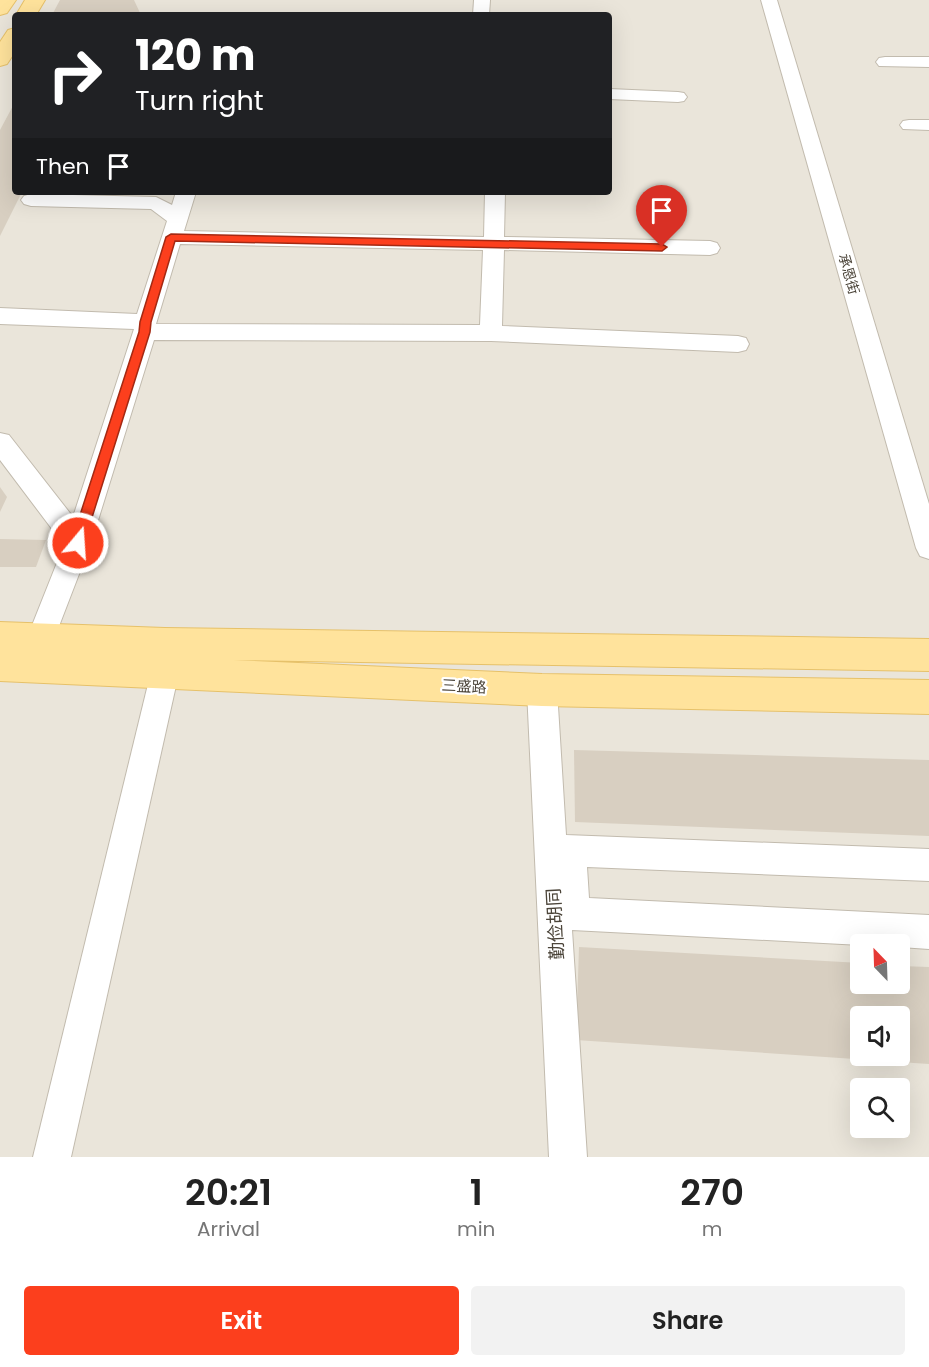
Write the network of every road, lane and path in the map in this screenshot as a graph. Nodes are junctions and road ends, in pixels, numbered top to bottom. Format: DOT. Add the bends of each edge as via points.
graph roads {
  1 [pos="6,0"];
  2 [pos="769,0"];
  3 [pos="0,9"];
  4 [pos="12,39"];
  5 [pos="0,60"];
  6 [pos="885,62"];
  7 [pos="929,62"];
  8 [pos="612,94"];
  9 [pos="678,96"];
  10 [pos="909,125"];
  11 [pos="929,125"];
  12 [pos="185,195"];
  13 [pos="495,195"];
  14 [pos="31,200"];
  15 [pos="174,228"];
  16 [pos="495,243"];
  17 [pos="710,248"];
  18 [pos="0,316"];
  19 [pos="145,327"];
  20 [pos="491,333"];
  21 [pos="738,344"];
  22 [pos="0,442"];
  23 [pos="928,539"];
  24 [pos="78,543"];
  25 [pos="0,637"];
  26 [pos="41,638"];
  27 [pos="929,655"];
  28 [pos="0,665"];
  29 [pos="165,672"];
  30 [pos="542,690"];
  31 [pos="929,697"];
  32 [pos="929,865"];
  33 [pos="929,933"];
  34 [pos="52,1157"];
  35 [pos="568,1157"];
  1 -- 3 [label="main road"];
  2 -- 23 [label="street, 承恩街"];
  4 -- 5 [label="main road"];
  6 -- 7 [label="street"];
  8 -- 9 [label="street"];
  10 -- 11 [label="street"];
  12 -- 15 [label="street"];
  13 -- 16 [label="street"];
  14 -- 15 [label="street" via="156,203"];
  15 -- 16 [label="street"];
  15 -- 19 [label="street"];
  16 -- 17 [label="street"];
  16 -- 20 [label="street"];
  18 -- 19 [label="street"];
  19 -- 20 [label="street"];
  19 -- 24 [label="street"];
  20 -- 21 [label="street"];
  22 -- 24 [label="street"];
  24 -- 26 [label="street"];
  25 -- 26 [label="main road"];
  26 -- 27 [label="main road"];
  28 -- 29 [label="main road, 三盛路"];
  29 -- 30 [label="main road, 三盛路"];
  29 -- 34 [label="street"];
  30 -- 31 [label="main road, 三盛路"];
  30 -- 35 [label="street, 勤俭胡同"];
  32 -- 33 [label="street" via="570,850 573,914"];
}
